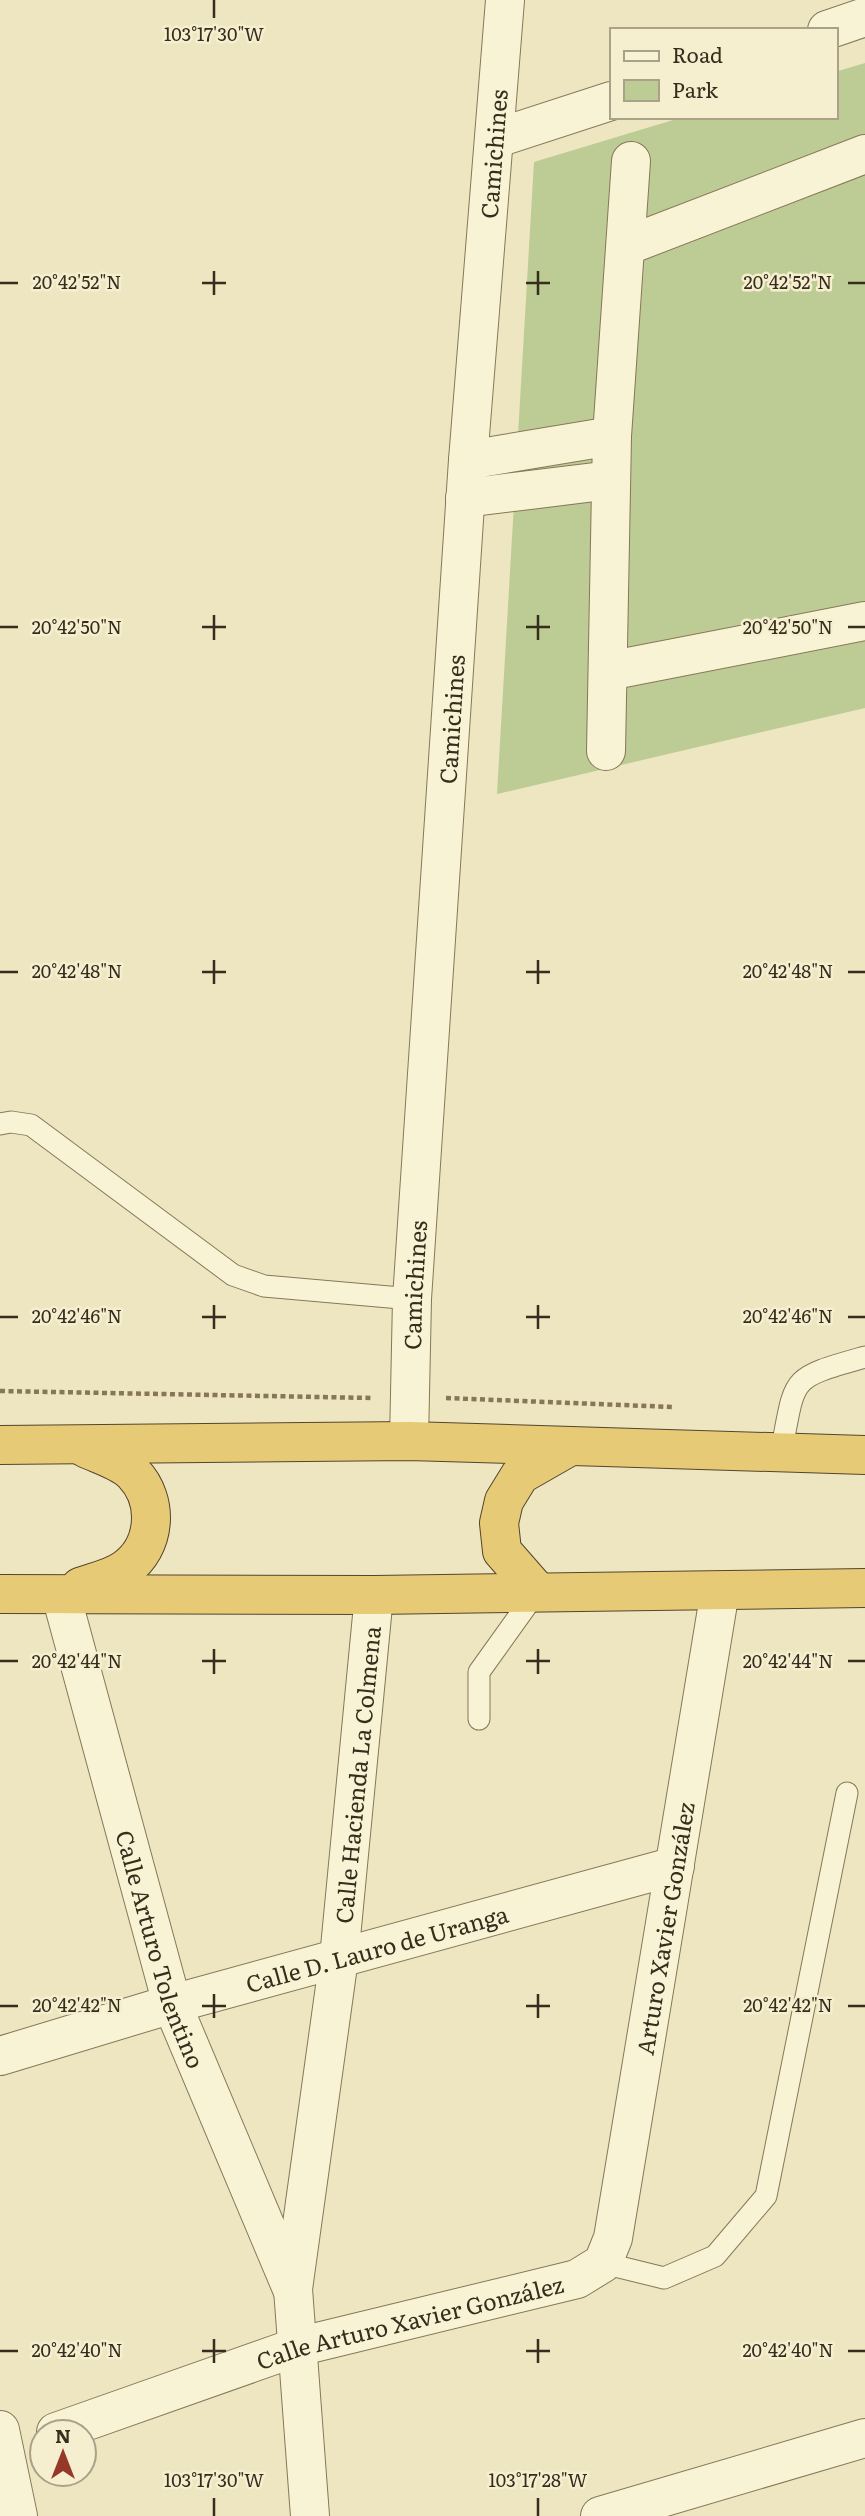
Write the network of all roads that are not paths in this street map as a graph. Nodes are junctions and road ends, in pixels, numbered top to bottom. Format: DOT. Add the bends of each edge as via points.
graph roads {
  1 [pos="505,0"];
  2 [pos="865,17"];
  3 [pos="833,28"];
  4 [pos="610,100"];
  5 [pos="494,139"];
  6 [pos="865,155"];
  7 [pos="631,161"];
  8 [pos="626,246"];
  9 [pos="612,436"];
  10 [pos="468,460"];
  11 [pos="611,480"];
  12 [pos="465,498"];
  13 [pos="865,621"];
  14 [pos="608,671"];
  15 [pos="606,751"];
  16 [pos="0,1124"];
  17 [pos="412,1299"];
  18 [pos="865,1357"];
  19 [pos="409,1441"];
  20 [pos="0,1445"];
  21 [pos="77,1445"];
  22 [pos="569,1447"];
  23 [pos="780,1453"];
  24 [pos="865,1455"];
  25 [pos="865,1588"];
  26 [pos="537,1591"];
  27 [pos="720,1591"];
  28 [pos="0,1594"];
  29 [pos="61,1595"];
  30 [pos="374,1595"];
  31 [pos="479,1719"];
  32 [pos="847,1793"];
  33 [pos="676,1866"];
  34 [pos="339,1958"];
  35 [pos="172,2004"];
  36 [pos="0,2056"];
  37 [pos="603,2263"];
  38 [pos="293,2290"];
  39 [pos="297,2347"];
  40 [pos="96,2418"];
  41 [pos="865,2438"];
  42 [pos="28,2439"];
  43 [pos="2,2443"];
  44 [pos="676,2505"];
  45 [pos="18,2516"];
  46 [pos="310,2516"];
  47 [pos="600,2516"];
  1 -- 5 [label="street, Camichines"];
  2 -- 3 [label="street"];
  4 -- 5 [label="street"];
  5 -- 10 [label="street, Camichines"];
  6 -- 8 [label="street"];
  7 -- 8 [label="street"];
  8 -- 9 [label="street"];
  9 -- 10 [label="street"];
  9 -- 11 [label="street"];
  10 -- 12 [label="street, Camichines"];
  11 -- 12 [label="street"];
  11 -- 14 [label="street"];
  12 -- 17 [label="street, Camichines"];
  13 -- 14 [label="street"];
  14 -- 15 [label="street"];
  16 -- 17 [label="lane" via="31,1125 233,1275 264,1286"];
  17 -- 19 [label="street, Camichines"];
  18 -- 23 [label="lane" via="808,1373 798,1383"];
  19 -- 21 [label="highway"];
  19 -- 22 [label="highway"];
  20 -- 21 [label="highway"];
  21 -- 29 [label="highway" via="133,1474 152,1508 150,1530 143,1550 124,1570"];
  22 -- 23 [label="highway"];
  22 -- 26 [label="highway" via="520,1475 504,1501 499,1523 502,1551"];
  23 -- 24 [label="highway"];
  25 -- 27 [label="highway"];
  26 -- 27 [label="highway"];
  26 -- 30 [label="highway"];
  26 -- 31 [label="lane" via="479,1672"];
  27 -- 33 [label="street, Arturo Xavier González"];
  28 -- 29 [label="highway"];
  29 -- 30 [label="highway"];
  29 -- 35 [label="street, Calle Arturo Tolentino"];
  30 -- 34 [label="street, Calle Hacienda La Colmena"];
  32 -- 37 [label="lane" via="766,2196 715,2256 664,2278"];
  33 -- 34 [label="street, Calle D. Lauro de Uranga"];
  33 -- 37 [label="street, Arturo Xavier González" via="613,2238"];
  34 -- 35 [label="street, Calle D. Lauro de Uranga"];
  34 -- 38 [label="street, Calle Hacienda La Colmena"];
  35 -- 36 [label="street, Calle D. Lauro de Uranga"];
  35 -- 38 [label="street, Calle Arturo Tolentino"];
  37 -- 39 [label="street, Calle Arturo Xavier González" via="577,2279"];
  38 -- 39 [label="street"];
  39 -- 40 [label="street, Calle Arturo Xavier González"];
  39 -- 46 [label="street"];
  41 -- 44 [label="street"];
  42 -- 43 [label="street"];
  43 -- 45 [label="street"];
  44 -- 47 [label="street"];
}
